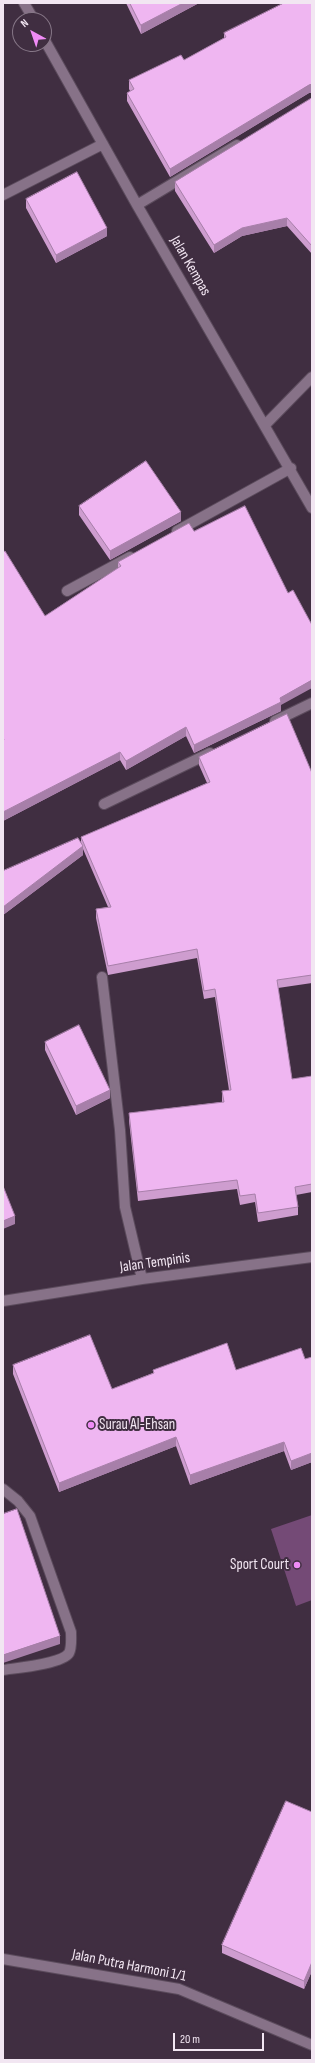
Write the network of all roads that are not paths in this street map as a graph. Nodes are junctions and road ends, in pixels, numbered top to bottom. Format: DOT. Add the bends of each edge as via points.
graph roads {
  1 [pos="24,3"];
  2 [pos="29,12"];
  3 [pos="51,52"];
  4 [pos="244,140"];
  5 [pos="103,144"];
  6 [pos="3,195"];
  7 [pos="137,205"];
  8 [pos="312,377"];
  9 [pos="265,425"];
  10 [pos="290,468"];
  11 [pos="311,504"];
  12 [pos="165,538"];
  13 [pos="137,553"];
  14 [pos="67,591"];
  15 [pos="312,703"];
  16 [pos="269,724"];
  17 [pos="219,748"];
  18 [pos="104,804"];
  19 [pos="102,978"];
  20 [pos="312,1257"];
  21 [pos="142,1279"];
  22 [pos="3,1300"];
  23 [pos="3,1489"];
  24 [pos="3,1670"];
  25 [pos="3,1959"];
  26 [pos="312,2045"];
  1 -- 2 [label="street"];
  3 -- 5 [label="street, Jalan Kempas"];
  4 -- 7 [label="street"];
  5 -- 6 [label="street"];
  5 -- 7 [label="street, Jalan Kempas"];
  7 -- 9 [label="street, Jalan Kempas"];
  8 -- 9 [label="street"];
  9 -- 10 [label="street, Jalan Kempas"];
  10 -- 11 [label="street, Jalan Kempas"];
  10 -- 12 [label="street"];
  13 -- 14 [label="street"];
  15 -- 16 [label="street"];
  17 -- 18 [label="street"];
  19 -- 21 [label="street" via="120,1130 125,1207"];
  20 -- 21 [label="street, Jalan Tempinis"];
  21 -- 22 [label="street, Jalan Tempinis"];
  23 -- 24 [label="street" via="18,1501 30,1516 71,1632 71,1646 68,1655 58,1660"];
  25 -- 26 [label="street, Jalan Putra Harmoni 1/1" via="179,1989"];
}
